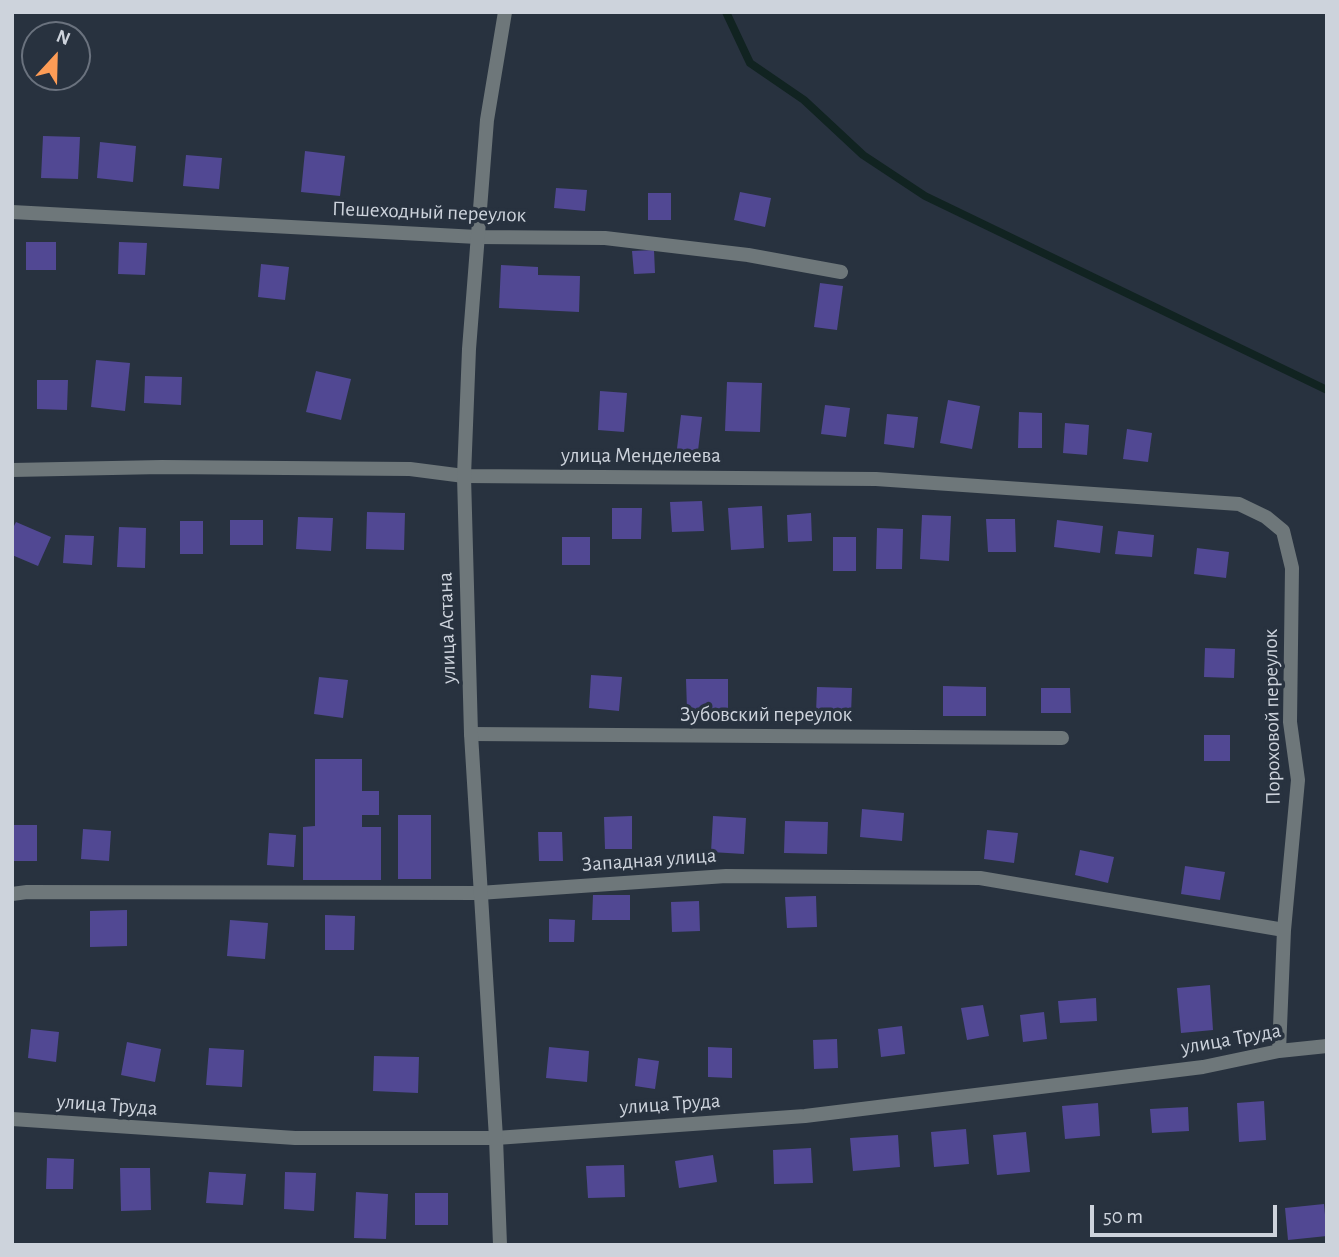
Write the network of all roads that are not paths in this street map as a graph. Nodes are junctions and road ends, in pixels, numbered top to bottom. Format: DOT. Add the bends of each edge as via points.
graph roads {
  1 [pos="505,12"];
  2 [pos="12,212"];
  3 [pos="477,237"];
  4 [pos="841,272"];
  5 [pos="12,470"];
  6 [pos="464,476"];
  7 [pos="1266,517"];
  8 [pos="471,734"];
  9 [pos="1062,737"];
  10 [pos="479,892"];
  11 [pos="12,894"];
  12 [pos="1284,930"];
  13 [pos="1327,1046"];
  14 [pos="1279,1051"];
  15 [pos="12,1119"];
  16 [pos="496,1138"];
  17 [pos="500,1245"];
  1 -- 3 [label="street, улица Астана" via="487,121"];
  2 -- 3 [label="street, Пешеходный переулок"];
  3 -- 4 [label="street, Пешеходный переулок" via="605,239 748,255"];
  3 -- 6 [label="street, улица Астана"];
  5 -- 6 [label="street, улица Менделеева" via="410,469"];
  6 -- 7 [label="street, улица Менделеева" via="876,479 1239,504"];
  6 -- 8 [label="street, улица Астана"];
  7 -- 12 [label="street, Пороховой переулок" via="1283,531 1292,568 1290,722 1298,780"];
  8 -- 9 [label="street, Зубовский переулок"];
  8 -- 10 [label="street, улица Астана"];
  10 -- 11 [label="street, Западная улица"];
  10 -- 12 [label="street, Западная улица" via="726,876 980,878"];
  10 -- 16 [label="street, улица Астана"];
  12 -- 14 [label="street, Пороховой переулок"];
  13 -- 14 [label="street, улица Труда"];
  14 -- 16 [label="street, улица Труда" via="1203,1067 805,1116"];
  15 -- 16 [label="street, улица Труда" via="295,1138"];
  16 -- 17 [label="street, улица Астана"];
}
